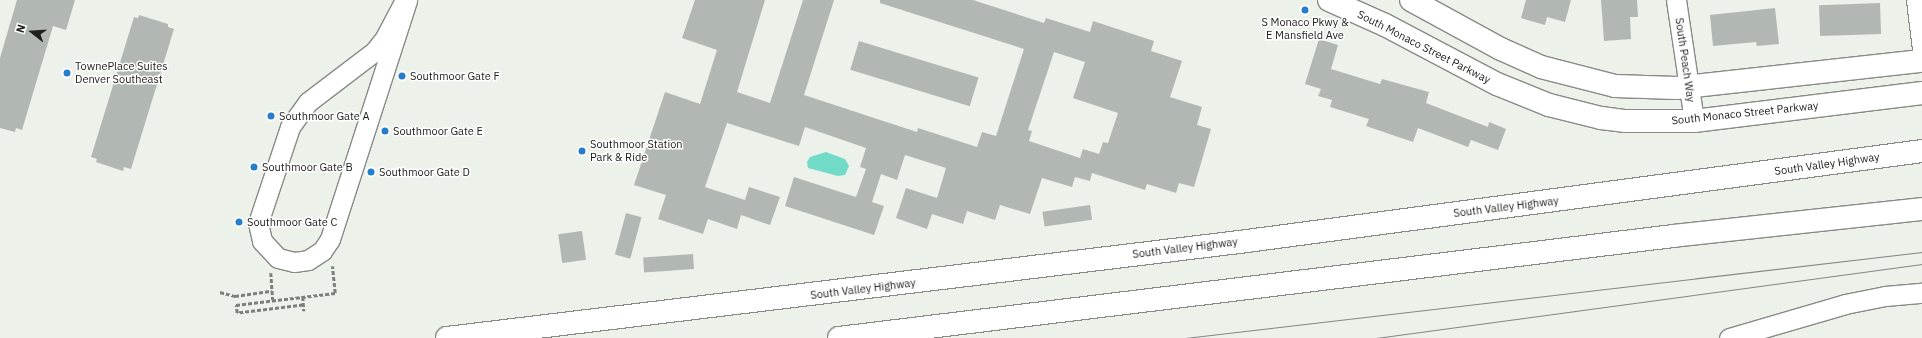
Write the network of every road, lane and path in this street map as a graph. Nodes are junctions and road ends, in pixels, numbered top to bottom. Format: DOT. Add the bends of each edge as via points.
graph roads {
  1 [pos="406,0"];
  2 [pos="1329,0"];
  3 [pos="1411,0"];
  4 [pos="1676,0"];
  5 [pos="1916,0"];
  6 [pos="1922,48"];
  7 [pos="1922,61"];
  8 [pos="1689,87"];
  9 [pos="1922,94"];
  10 [pos="1694,121"];
  11 [pos="1922,151"];
  12 [pos="1922,209"];
  13 [pos="332,261"];
  14 [pos="270,272"];
  15 [pos="272,291"];
  16 [pos="220,292"];
  17 [pos="1922,293"];
  18 [pos="303,297"];
  19 [pos="273,300"];
  20 [pos="304,305"];
  21 [pos="304,311"];
  22 [pos="447,338"];
  23 [pos="839,338"];
  24 [pos="1729,338"];
  1 -- 1 [label="street" via="375,51 308,102 290,127 258,223 262,241 278,258 294,262 308,260 322,251 330,239"];
  2 -- 10 [label="main road, South Monaco Street Parkway" via="1378,22 1497,84 1549,105 1601,118 1626,121"];
  3 -- 8 [label="main road" via="1501,49 1550,71 1622,87"];
  4 -- 8 [label="street, South Peach Way"];
  5 -- 6 [label="street"];
  7 -- 8 [label="main road"];
  8 -- 10 [label="street, South Peach Way"];
  9 -- 10 [label="main road, South Monaco Street Parkway"];
  11 -- 22 [label="main road, South Valley Highway" via="1239,242"];
  12 -- 23 [label="main road" via="1665,237"];
  13 -- 18 [label="path" via="335,293"];
  14 -- 15 [label="path"];
  15 -- 16 [label="path" via="235,296"];
  15 -- 19 [label="path"];
  17 -- 24 [label="street" via="1885,296 1845,304"];
  18 -- 19 [label="path"];
  18 -- 20 [label="path"];
  19 -- 20 [label="path" via="236,305 237,312"];
  20 -- 21 [label="path"];
}
